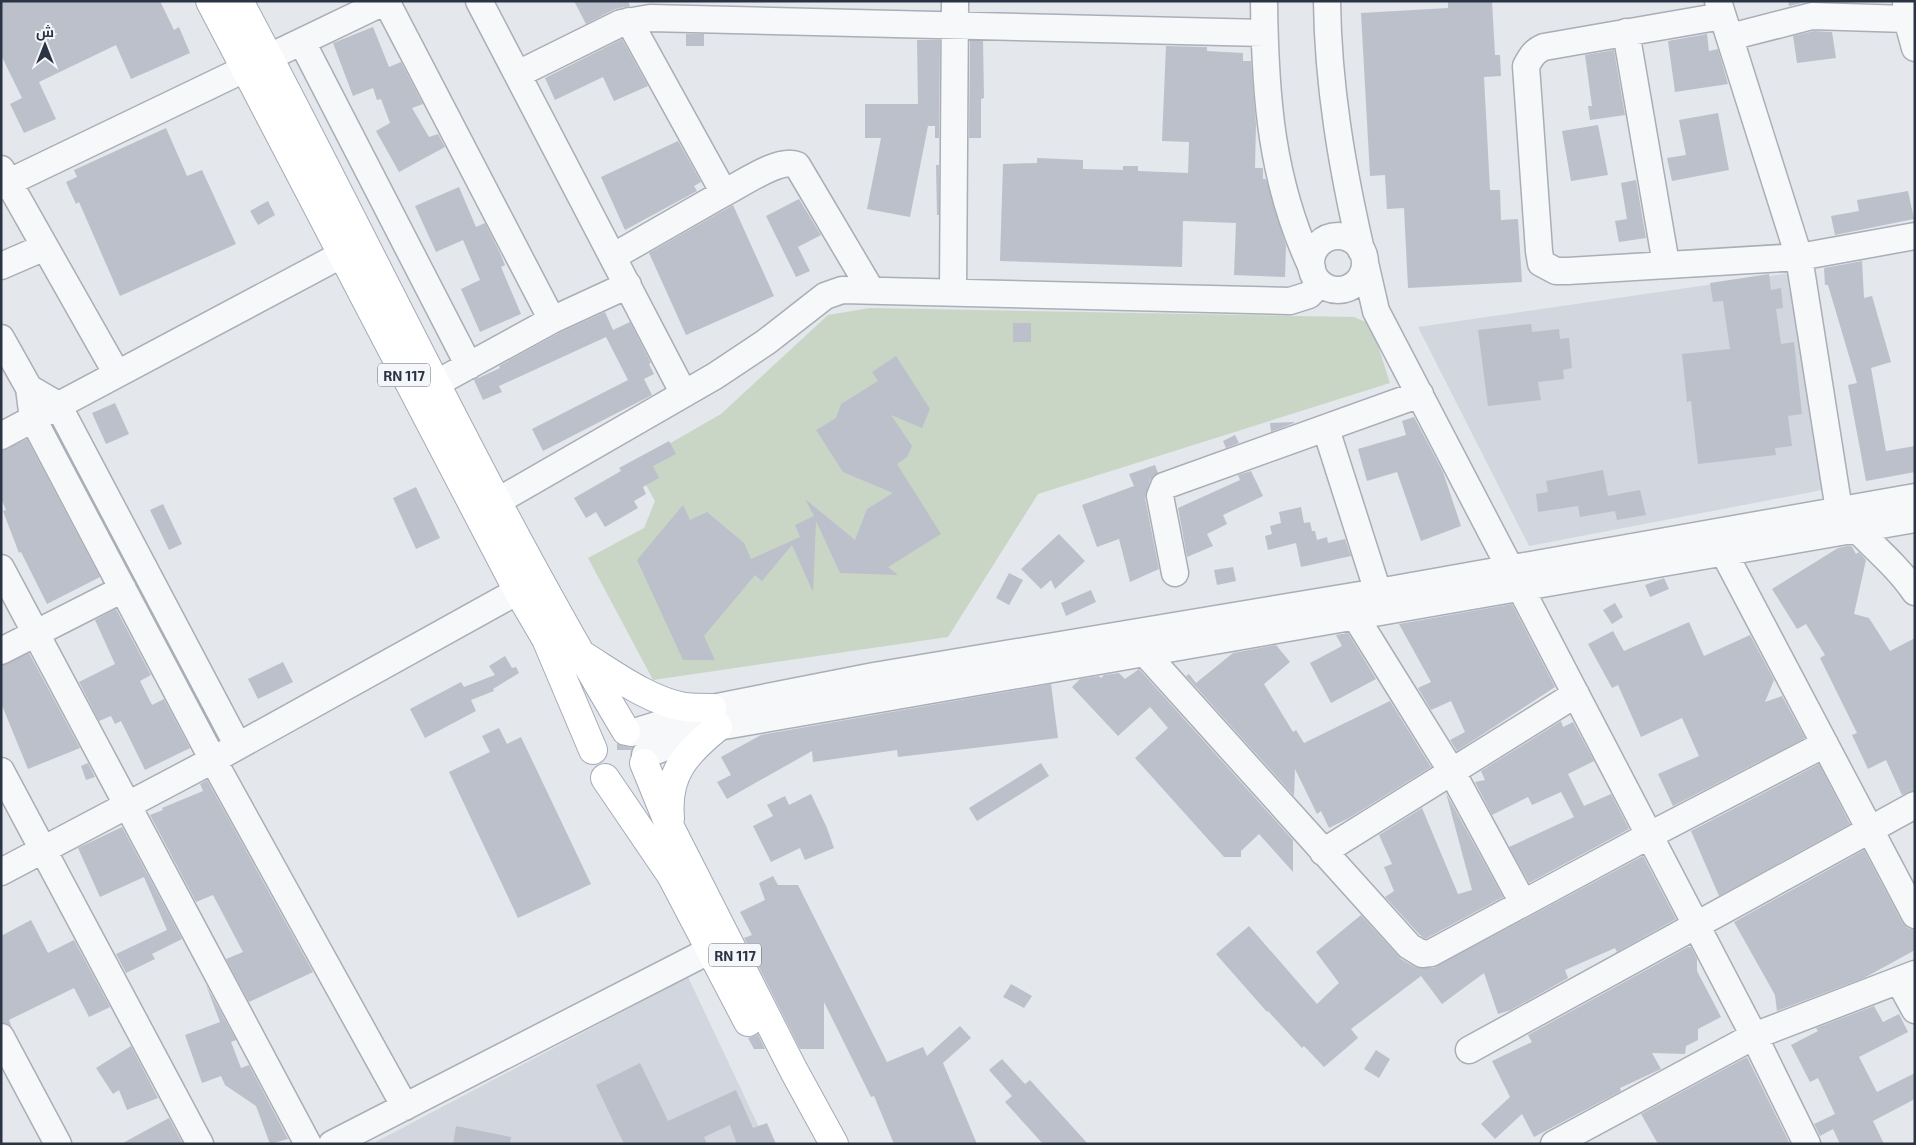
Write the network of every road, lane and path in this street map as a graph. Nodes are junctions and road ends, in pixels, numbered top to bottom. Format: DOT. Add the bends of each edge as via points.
graph roads {
  1 [pos="210,1"];
  2 [pos="239,1"];
  3 [pos="386,1"];
  4 [pos="479,1"];
  5 [pos="1264,1"];
  6 [pos="1327,1"];
  7 [pos="1907,10"];
  8 [pos="954,13"];
  9 [pos="1723,18"];
  10 [pos="628,21"];
  11 [pos="1626,32"];
  12 [pos="1264,33"];
  13 [pos="302,42"];
  14 [pos="1915,48"];
  15 [pos="268,57"];
  16 [pos="244,68"];
  17 [pos="518,74"];
  18 [pos="4,179"];
  19 [pos="724,193"];
  20 [pos="388,211"];
  21 [pos="357,228"];
  22 [pos="1915,236"];
  23 [pos="45,247"];
  24 [pos="341,255"];
  25 [pos="614,256"];
  26 [pos="1363,256"];
  27 [pos="1799,257"];
  28 [pos="1666,264"];
  29 [pos="1,266"];
  30 [pos="1320,280"];
  31 [pos="628,284"];
  32 [pos="871,290"];
  33 [pos="953,292"];
  34 [pos="1376,311"];
  35 [pos="552,320"];
  36 [pos="1,338"];
  37 [pos="469,366"];
  38 [pos="117,374"];
  39 [pos="436,383"];
  40 [pos="29,388"];
  41 [pos="684,394"];
  42 [pos="1420,394"];
  43 [pos="58,405"];
  44 [pos="33,418"];
  45 [pos="1326,429"];
  46 [pos="1,436"];
  47 [pos="458,452"];
  48 [pos="1915,497"];
  49 [pos="498,501"];
  50 [pos="1839,510"];
  51 [pos="1915,520"];
  52 [pos="1856,530"];
  53 [pos="1724,553"];
  54 [pos="1,568"];
  55 [pos="1175,573"];
  56 [pos="1515,578"];
  57 [pos="123,588"];
  58 [pos="518,591"];
  59 [pos="1378,592"];
  60 [pos="1915,592"];
  61 [pos="1355,616"];
  62 [pos="36,633"];
  63 [pos="1,651"];
  64 [pos="1145,653"];
  65 [pos="580,654"];
  66 [pos="1576,694"];
  67 [pos="715,718"];
  68 [pos="629,732"];
  69 [pos="1825,744"];
  70 [pos="238,746"];
  71 [pos="594,750"];
  72 [pos="645,759"];
  73 [pos="213,760"];
  74 [pos="1,771"];
  75 [pos="1452,772"];
  76 [pos="605,778"];
  77 [pos="127,805"];
  78 [pos="1915,805"];
  79 [pos="670,827"];
  80 [pos="1869,829"];
  81 [pos="1650,835"];
  82 [pos="44,850"];
  83 [pos="1323,852"];
  84 [pos="1,872"];
  85 [pos="1523,903"];
  86 [pos="1915,915"];
  87 [pos="1696,926"];
  88 [pos="719,946"];
  89 [pos="1907,978"];
  90 [pos="1915,1010"];
  91 [pos="1754,1036"];
  92 [pos="1,1037"];
  93 [pos="1469,1050"];
  94 [pos="405,1107"];
  95 [pos="58,1144"];
  96 [pos="200,1144"];
  97 [pos="308,1144"];
  98 [pos="332,1144"];
  99 [pos="813,1144"];
  100 [pos="834,1144"];
  101 [pos="1554,1144"];
  102 [pos="1807,1144"];
  1 -- 16 [label="main road, RN 117"];
  2 -- 15 [label="main road, RN 117"];
  3 -- 13 [label="street"];
  3 -- 35 [label="street"];
  4 -- 17 [label="street"];
  5 -- 12 [label="street"];
  6 -- 26 [label="street" via="1332,92"];
  7 -- 9 [label="street"];
  7 -- 14 [label="street"];
  8 -- 10 [label="street"];
  8 -- 12 [label="street"];
  8 -- 33 [label="street"];
  9 -- 11 [label="street"];
  9 -- 27 [label="street"];
  10 -- 17 [label="street"];
  10 -- 19 [label="street"];
  11 -- 28 [label="street"];
  11 -- 28 [label="street" via="1544,47 1536,51 1526,66 1541,263 1556,271"];
  12 -- 30 [label="street" via="1273,149 1296,233"];
  13 -- 15 [label="street"];
  13 -- 20 [label="street"];
  15 -- 16 [label="street"];
  15 -- 21 [label="main road, RN 117"];
  16 -- 18 [label="street"];
  16 -- 24 [label="main road, RN 117"];
  17 -- 25 [label="street"];
  18 -- 23 [label="street"];
  19 -- 25 [label="street"];
  19 -- 32 [label="street" via="779,165 789,162 797,165"];
  20 -- 21 [label="street"];
  20 -- 37 [label="street"];
  21 -- 39 [label="main road, RN 117"];
  22 -- 27 [label="street"];
  23 -- 29 [label="street"];
  23 -- 38 [label="street"];
  24 -- 38 [label="street"];
  24 -- 47 [label="main road, RN 117"];
  25 -- 31 [label="street"];
  26 -- 30 [label="street" via="1360,280 1353,286 1345,289"];
  26 -- 30 [label="street" via="1347,238 1329,238 1315,250"];
  26 -- 34 [label="street"];
  27 -- 28 [label="street"];
  27 -- 50 [label="street"];
  30 -- 33 [label="street" via="1309,295 1290,302"];
  30 -- 34 [label="street"];
  31 -- 35 [label="street"];
  31 -- 41 [label="street"];
  32 -- 33 [label="street"];
  32 -- 41 [label="street" via="842,290 825,296 766,342"];
  34 -- 42 [label="street"];
  35 -- 37 [label="street"];
  36 -- 40 [label="street"];
  37 -- 39 [label="street"];
  38 -- 43 [label="street"];
  39 -- 47 [label="main road, RN 117"];
  40 -- 43 [label="street"];
  40 -- 44 [label="street"];
  41 -- 49 [label="street"];
  42 -- 45 [label="street"];
  42 -- 56 [label="street"];
  43 -- 44 [label="street"];
  43 -- 70 [label="street"];
  44 -- 46 [label="street"];
  44 -- 57 [label="street"];
  45 -- 55 [label="street" via="1164,486 1160,496"];
  45 -- 59 [label="street"];
  47 -- 49 [label="main road, RN 117"];
  47 -- 58 [label="main road, RN 117"];
  48 -- 50 [label="street"];
  49 -- 65 [label="main road, RN 117"];
  50 -- 52 [label="street"];
  50 -- 56 [label="street"];
  51 -- 52 [label="street"];
  52 -- 53 [label="street"];
  52 -- 60 [label="street" via="1888,557"];
  53 -- 56 [label="street"];
  53 -- 69 [label="street"];
  54 -- 62 [label="street"];
  56 -- 59 [label="street"];
  56 -- 61 [label="street"];
  56 -- 66 [label="street"];
  57 -- 62 [label="street"];
  57 -- 73 [label="street"];
  58 -- 70 [label="street"];
  58 -- 71 [label="main road, RN 117" via="546,639"];
  59 -- 67 [label="street" via="874,676"];
  61 -- 64 [label="street"];
  61 -- 75 [label="street"];
  62 -- 63 [label="street"];
  62 -- 77 [label="street"];
  64 -- 67 [label="street"];
  64 -- 83 [label="street"];
  65 -- 67 [label="main road" via="640,690"];
  65 -- 68 [label="main road, RN 117"];
  66 -- 75 [label="street"];
  66 -- 81 [label="street"];
  67 -- 68 [label="street"];
  67 -- 72 [label="street"];
  67 -- 79 [label="main road" via="677,769 668,805"];
  68 -- 71 [label="main road" via="610,732 597,742"];
  68 -- 72 [label="main road" via="638,738"];
  69 -- 80 [label="street"];
  69 -- 81 [label="street"];
  70 -- 73 [label="street"];
  71 -- 76 [label="main road" via="595,766"];
  72 -- 76 [label="main road" via="641,770 628,780 621,782"];
  72 -- 79 [label="main road, RN 117"];
  73 -- 77 [label="street"];
  73 -- 94 [label="street"];
  74 -- 82 [label="street"];
  75 -- 83 [label="street"];
  75 -- 85 [label="street"];
  76 -- 88 [label="main road, RN 117"];
  77 -- 82 [label="street"];
  77 -- 97 [label="street"];
  78 -- 80 [label="street"];
  79 -- 88 [label="main road, RN 117"];
  80 -- 86 [label="street"];
  80 -- 87 [label="street"];
  81 -- 85 [label="street"];
  81 -- 87 [label="street"];
  82 -- 84 [label="street"];
  82 -- 96 [label="street"];
  83 -- 85 [label="street" via="1409,946 1422,954 1430,953"];
  87 -- 91 [label="street"];
  87 -- 93 [label="street"];
  88 -- 94 [label="street"];
  88 -- 99 [label="main road, RN 117"];
  88 -- 100 [label="main road, RN 117"];
  89 -- 90 [label="street"];
  89 -- 91 [label="street"];
  91 -- 101 [label="street"];
  91 -- 102 [label="street"];
  92 -- 95 [label="street"];
  94 -- 98 [label="street"];
}
